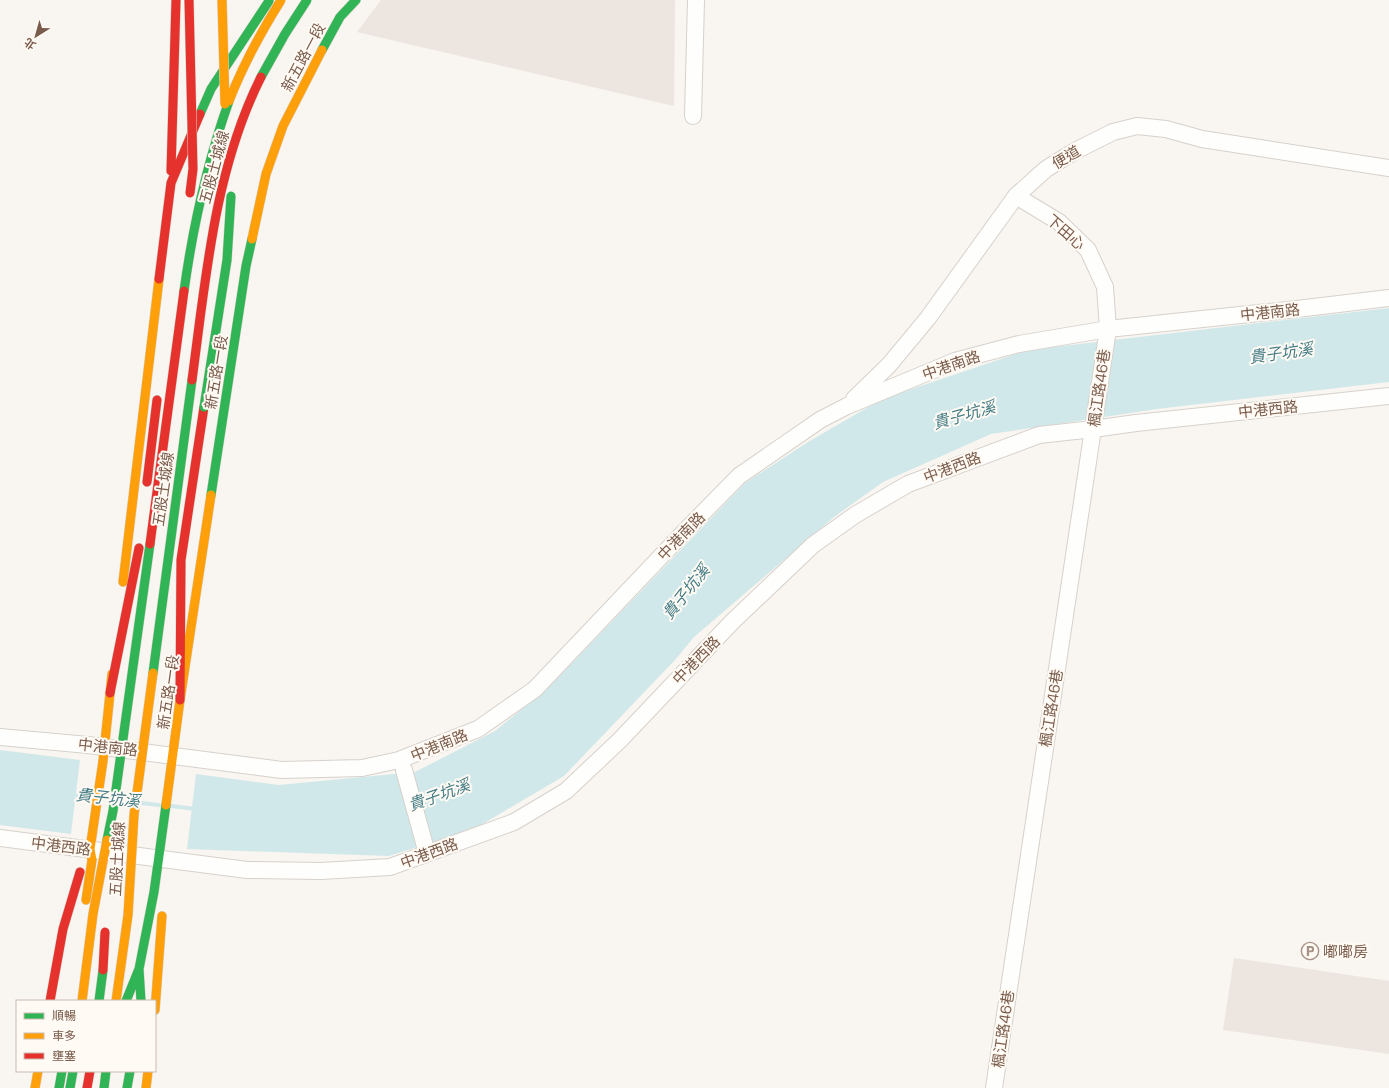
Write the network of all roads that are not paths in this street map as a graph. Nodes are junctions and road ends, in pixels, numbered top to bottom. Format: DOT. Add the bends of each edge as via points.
graph roads {
  1 [pos="176,0"];
  2 [pos="188,0"];
  3 [pos="222,0"];
  4 [pos="269,0"];
  5 [pos="281,0"];
  6 [pos="307,0"];
  7 [pos="348,0"];
  8 [pos="356,0"];
  9 [pos="696,0"];
  10 [pos="340,17"];
  11 [pos="693,116"];
  12 [pos="1389,168"];
  13 [pos="170,183"];
  14 [pos="1016,196"];
  15 [pos="189,199"];
  16 [pos="187,222"];
  17 [pos="1389,298"];
  18 [pos="170,330"];
  19 [pos="1107,333"];
  20 [pos="158,396"];
  21 [pos="1389,396"];
  22 [pos="847,406"];
  23 [pos="1094,425"];
  24 [pos="146,492"];
  25 [pos="141,538"];
  26 [pos="110,693"];
  27 [pos="180,700"];
  28 [pos="0,737"];
  29 [pos="104,754"];
  30 [pos="172,762"];
  31 [pos="404,770"];
  32 [pos="113,811"];
  33 [pos="134,815"];
  34 [pos="0,838"];
  35 [pos="425,846"];
  36 [pos="90,849"];
  37 [pos="159,852"];
  38 [pos="121,877"];
  39 [pos="108,882"];
  40 [pos="109,923"];
  41 [pos="77,964"];
  42 [pos="140,969"];
  43 [pos="50,1000"];
  44 [pos="82,1000"];
  45 [pos="99,1000"];
  46 [pos="116,1000"];
  47 [pos="126,1000"];
  48 [pos="141,1000"];
  49 [pos="156,1000"];
  50 [pos="38,1072"];
  51 [pos="62,1072"];
  52 [pos="73,1072"];
  53 [pos="90,1072"];
  54 [pos="106,1072"];
  55 [pos="130,1072"];
  56 [pos="148,1072"];
  57 [pos="35,1088"];
  58 [pos="59,1088"];
  59 [pos="70,1088"];
  60 [pos="87,1088"];
  61 [pos="104,1088"];
  62 [pos="127,1088"];
  63 [pos="146,1088"];
  64 [pos="994,1088"];
  1 -- 13 [label="main road"];
  2 -- 15 [label="main road, bridge" via="193,170"];
  3 -- 27 [label="main road, bridge" via="231,204 227,260 181,560"];
  4 -- 13 [label="main road" via="212,88"];
  5 -- 32 [label="main road, 五股土城線, bridge" via="248,57 221,122 201,192 189,255"];
  6 -- 33 [label="main road, 五股土城線, bridge" via="266,65 247,106 222,185 207,267"];
  7 -- 10 [label="main road"];
  8 -- 10 [label="main road, 新五路一段"];
  9 -- 11 [label="street"];
  10 -- 27 [label="main road, 新五路一段" via="283,126 266,174 246,266"];
  12 -- 14 [label="street, 便道" via="1202,139 1166,129 1137,126 1113,132 1075,151 1046,169"];
  13 -- 26 [label="main road"];
  14 -- 19 [label="street, 下田心" via="1058,222 1088,250 1105,287"];
  14 -- 22 [label="street, 便道" via="928,318 889,365"];
  16 -- 18 [label="main road"];
  17 -- 19 [label="street, 中港南路"];
  19 -- 22 [label="street, 中港南路" via="1020,344 955,360"];
  19 -- 23 [label="street, 楓江路46巷"];
  20 -- 24 [label="main road"];
  21 -- 23 [label="street, 中港西路" via="1136,423"];
  22 -- 30 [label="street, 中港南路" via="820,420 739,476 535,689 478,729 399,760 362,768 282,770"];
  23 -- 37 [label="street, 中港西路" via="1039,435 908,484 855,515 813,545 750,605 620,740 566,791 514,822 390,867 321,871 247,870"];
  23 -- 64 [label="street, 楓江路46巷"];
  25 -- 26 [label="main road"];
  26 -- 29 [label="main road"];
  27 -- 30 [label="main road, 新五路一段"];
  28 -- 29 [label="street, 中港南路"];
  29 -- 30 [label="street, 中港南路"];
  29 -- 36 [label="main road"];
  30 -- 37 [label="main road, 新五路一段"];
  31 -- 35 [label="street"];
  32 -- 39 [label="main road, bridge"];
  32 -- 44 [label="main road, 五股土城線, bridge" via="93,914"];
  33 -- 38 [label="main road, bridge"];
  33 -- 46 [label="main road, 五股土城線, bridge" via="128,915"];
  34 -- 36 [label="street, 中港西路"];
  36 -- 37 [label="street, 中港西路"];
  36 -- 41 [label="main road" via="92,860"];
  36 -- 43 [label="main road" via="63,929"];
  37 -- 42 [label="main road"];
  37 -- 49 [label="main road" via="162,904"];
  40 -- 45 [label="main road, bridge"];
  42 -- 47 [label="main road"];
  42 -- 48 [label="main road"];
  50 -- 57 [label="main road"];
  51 -- 58 [label="main road"];
  52 -- 59 [label="main road"];
  53 -- 60 [label="main road"];
  54 -- 61 [label="main road"];
  55 -- 62 [label="main road"];
  56 -- 63 [label="main road"];
}
